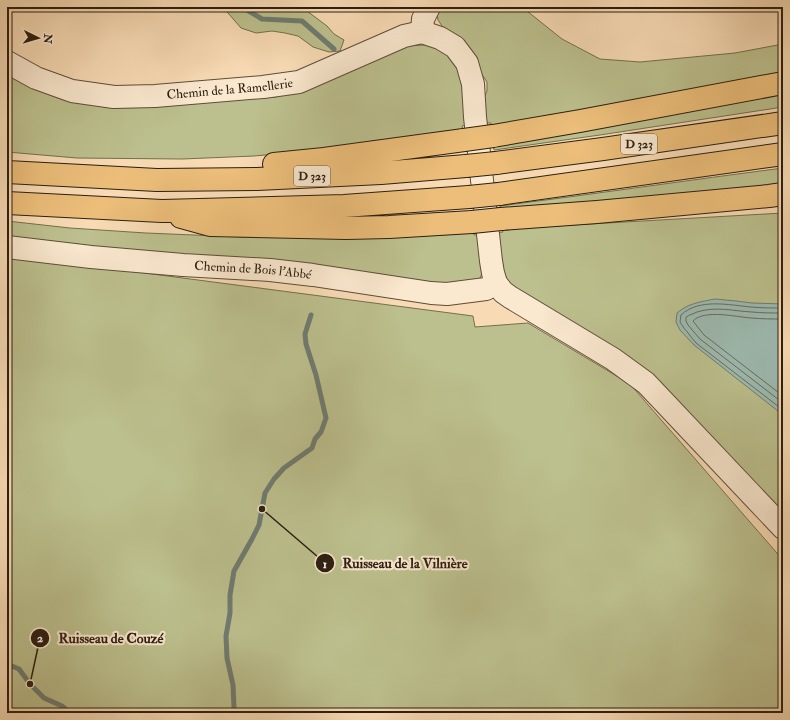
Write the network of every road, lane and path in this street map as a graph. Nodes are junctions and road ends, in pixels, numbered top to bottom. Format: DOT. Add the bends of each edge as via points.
graph roads {
  1 [pos="429,7"];
  2 [pos="422,32"];
  3 [pos="7,62"];
  4 [pos="783,83"];
  5 [pos="783,122"];
  6 [pos="783,154"];
  7 [pos="7,172"];
  8 [pos="157,180"];
  9 [pos="778,198"];
  10 [pos="7,203"];
  11 [pos="162,211"];
  12 [pos="7,247"];
  13 [pos="496,283"];
  14 [pos="783,528"];
  1 -- 2 [label="street" via="423,19"];
  2 -- 3 [label="street, Chemin de la Ramellerie" via="404,36 299,82 155,96 114,97 72,91 36,78"];
  2 -- 13 [label="street" via="455,47 466,63 473,84 488,240"];
  4 -- 8 [label="highway, bridge" via="493,136 324,159 195,168"];
  5 -- 8 [label="highway, D 323, bridge" via="564,155 466,166 304,177"];
  6 -- 11 [label="highway, D 323, bridge" via="469,197 344,206"];
  7 -- 8 [label="highway, D 323"];
  9 -- 11 [label="highway, bridge" via="472,222 346,228 210,225"];
  10 -- 11 [label="highway, D 323"];
  12 -- 13 [label="street, Chemin de Bois l'Abbé" via="183,265 270,270 431,293 486,290"];
  13 -- 14 [label="street" via="510,297 613,359 646,383"];
}
